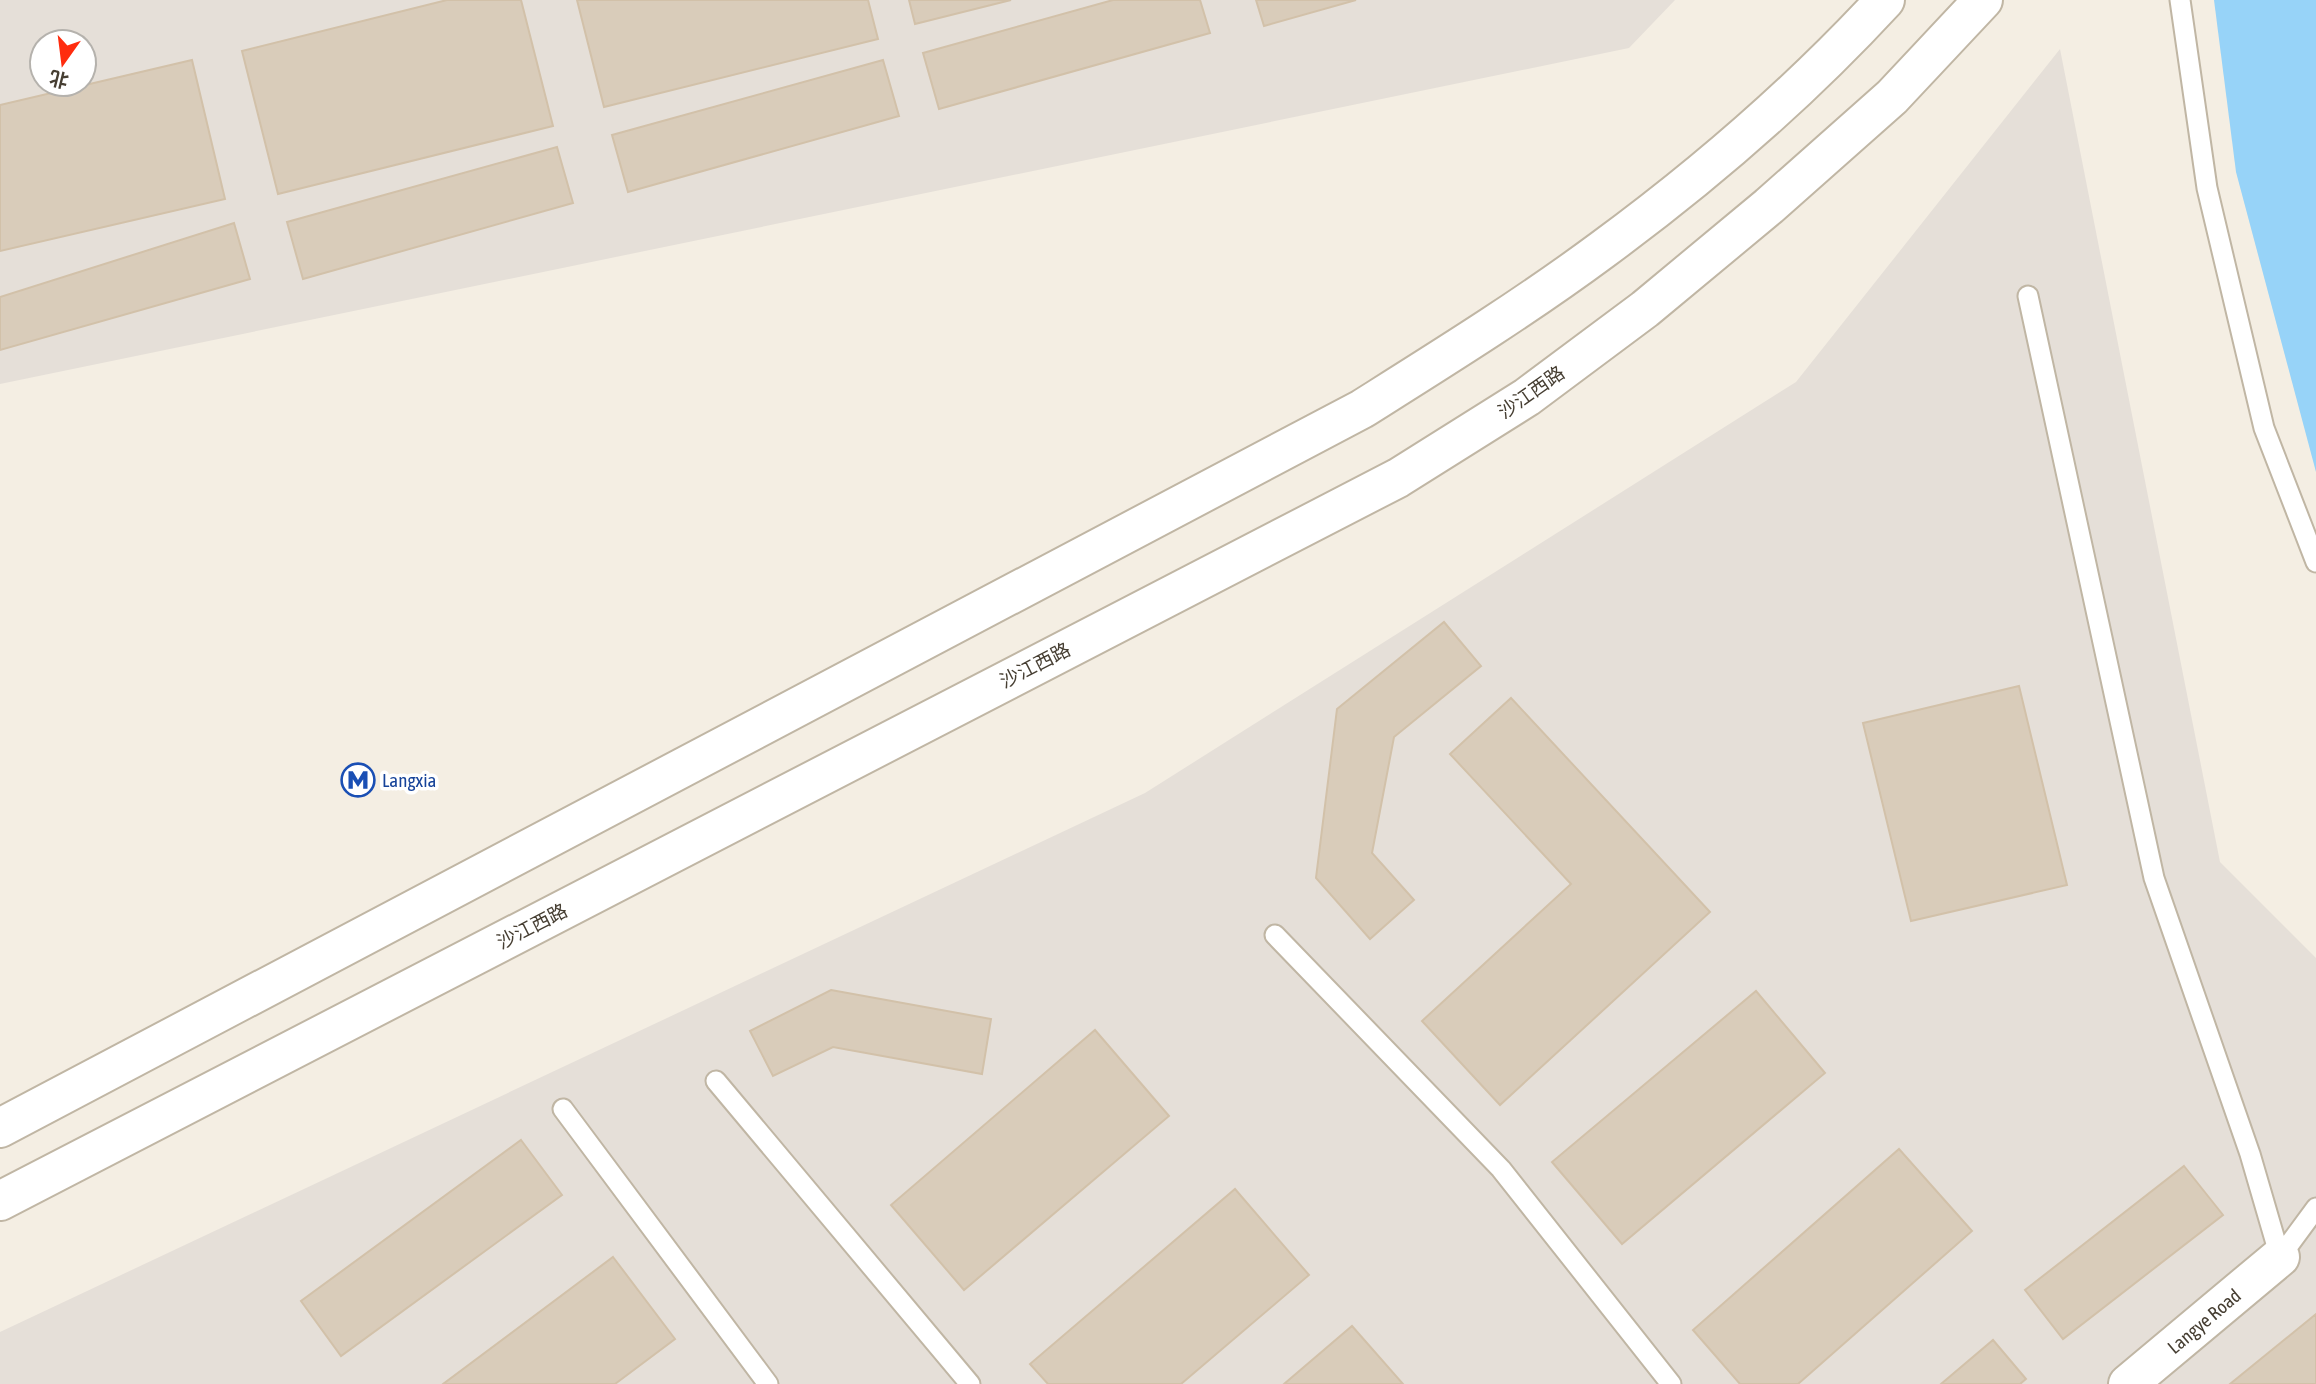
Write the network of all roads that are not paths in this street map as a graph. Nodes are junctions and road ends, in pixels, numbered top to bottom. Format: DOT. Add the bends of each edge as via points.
graph roads {
  1 [pos="1885,0"];
  2 [pos="1983,0"];
  3 [pos="2180,0"];
  4 [pos="2028,296"];
  5 [pos="2316,562"];
  6 [pos="1275,935"];
  7 [pos="716,1081"];
  8 [pos="563,1109"];
  9 [pos="0,1128"];
  10 [pos="0,1202"];
  11 [pos="2316,1208"];
  12 [pos="2280,1257"];
  13 [pos="768,1384"];
  14 [pos="970,1384"];
  15 [pos="1671,1384"];
  16 [pos="2128,1384"];
  1 -- 9 [label="street" via="1840,48 1725,152 1602,250 1362,409"];
  2 -- 10 [label="street, 沙江西路" via="1892,97 1645,309 1527,397 1398,478"];
  3 -- 5 [label="lane" via="2207,188 2261,415"];
  4 -- 12 [label="lane" via="2154,878 2250,1154"];
  6 -- 15 [label="lane" via="1501,1169"];
  7 -- 14 [label="lane"];
  8 -- 13 [label="lane"];
  11 -- 12 [label="lane"];
  12 -- 16 [label="street, Langye Road"];
}
